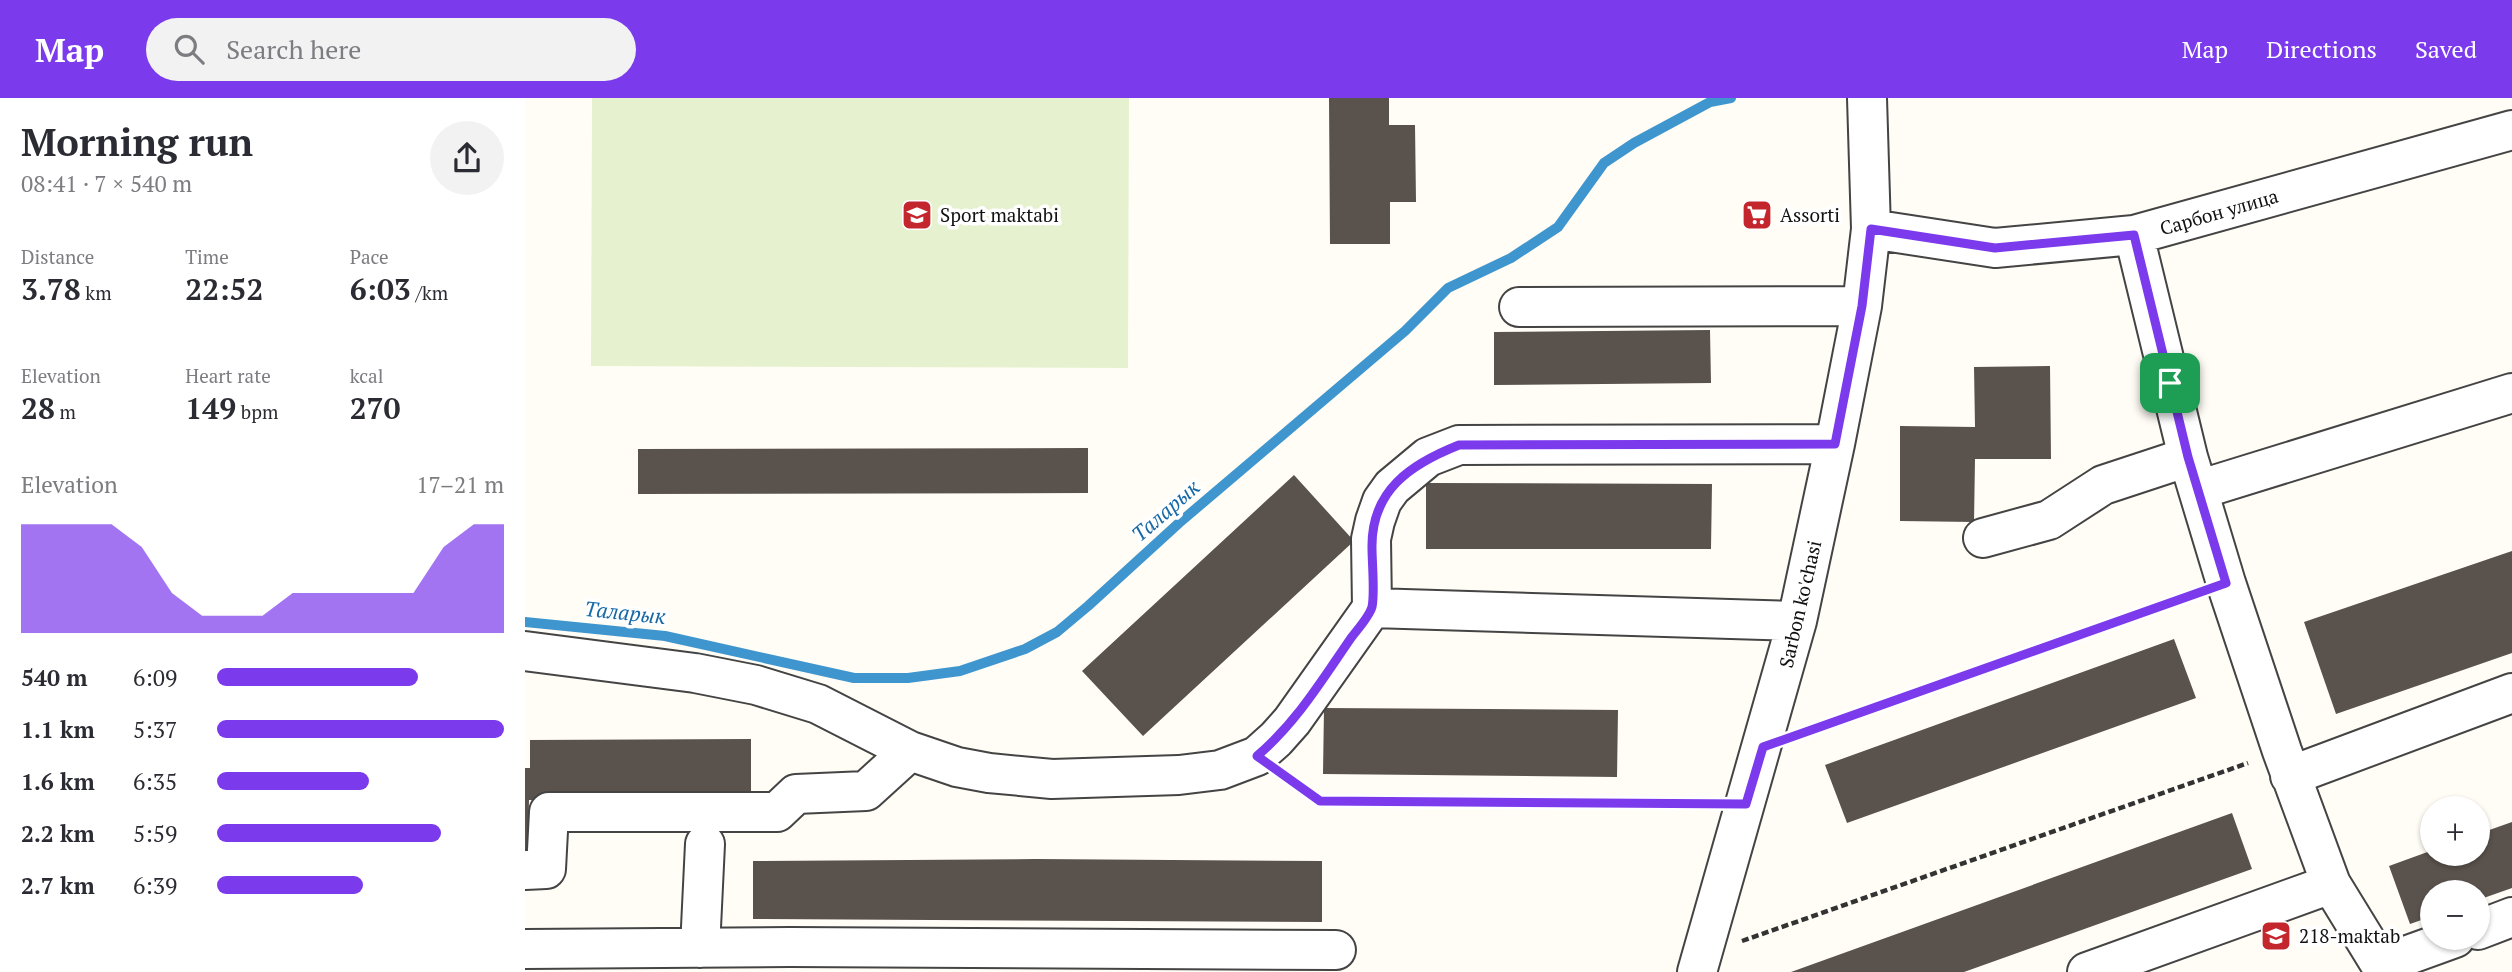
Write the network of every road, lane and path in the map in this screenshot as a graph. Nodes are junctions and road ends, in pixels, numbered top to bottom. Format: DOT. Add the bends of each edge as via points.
graph roads {
  1 [pos="1867,104"];
  2 [pos="2512,130"];
  3 [pos="1871,229"];
  4 [pos="2134,235"];
  5 [pos="1862,306"];
  6 [pos="1519,307"];
  7 [pos="2512,393"];
  8 [pos="1835,444"];
  9 [pos="2193,474"];
  10 [pos="1983,538"];
  11 [pos="2226,583"];
  12 [pos="1372,608"];
  13 [pos="1797,621"];
  14 [pos="525,651"];
  15 [pos="2512,693"];
  16 [pos="1763,747"];
  17 [pos="910,751"];
  18 [pos="1257,756"];
  19 [pos="2286,763"];
  20 [pos="1746,804"];
  21 [pos="705,844"];
  22 [pos="525,870"];
  23 [pos="2331,884"];
  24 [pos="2512,918"];
  25 [pos="2490,926"];
  26 [pos="701,948"];
  27 [pos="525,949"];
  28 [pos="1336,950"];
  29 [pos="2427,950"];
  30 [pos="790,960"];
  31 [pos="1699,964"];
  32 [pos="2384,968"];
  33 [pos="2087,972"];
  1 -- 3 [label="street"];
  2 -- 4 [label="street, Сарбон улица"];
  3 -- 4 [label="street, Сарбон улица" via="1995,248"];
  3 -- 5 [label="street, Sarbon ko'chasi"];
  4 -- 9 [label="street"];
  5 -- 6 [label="street"];
  5 -- 8 [label="street, Sarbon ko'chasi"];
  7 -- 9 [label="street"];
  8 -- 12 [label="street" via="1459,445 1428,457 1382,501 1371,539"];
  8 -- 13 [label="street, Sarbon ko'chasi"];
  9 -- 10 [label="street" via="2103,485 2049,520"];
  9 -- 11 [label="street"];
  11 -- 16 [label="path"];
  11 -- 19 [label="street"];
  12 -- 13 [label="street"];
  12 -- 18 [label="street" via="1292,721"];
  13 -- 16 [label="street, Sarbon ko'chasi"];
  14 -- 17 [label="street" via="756,685 818,704"];
  15 -- 19 [label="street"];
  16 -- 20 [label="street, Sarbon ko'chasi"];
  17 -- 18 [label="street" via="957,767 1052,779 1178,775 1220,770"];
  17 -- 22 [label="street" via="866,791 796,794 777,812 549,812 546,869"];
  18 -- 20 [label="path" via="1320,801"];
  19 -- 23 [label="street"];
  19 -- 31 [label="path"];
  20 -- 31 [label="street, Sarbon ko'chasi"];
  21 -- 26 [label="street"];
  23 -- 32 [label="street"];
  23 -- 33 [label="street"];
  24 -- 25 [label="street"];
  26 -- 27 [label="street"];
  26 -- 30 [label="street"];
  28 -- 30 [label="street"];
  29 -- 32 [label="street"];
}
